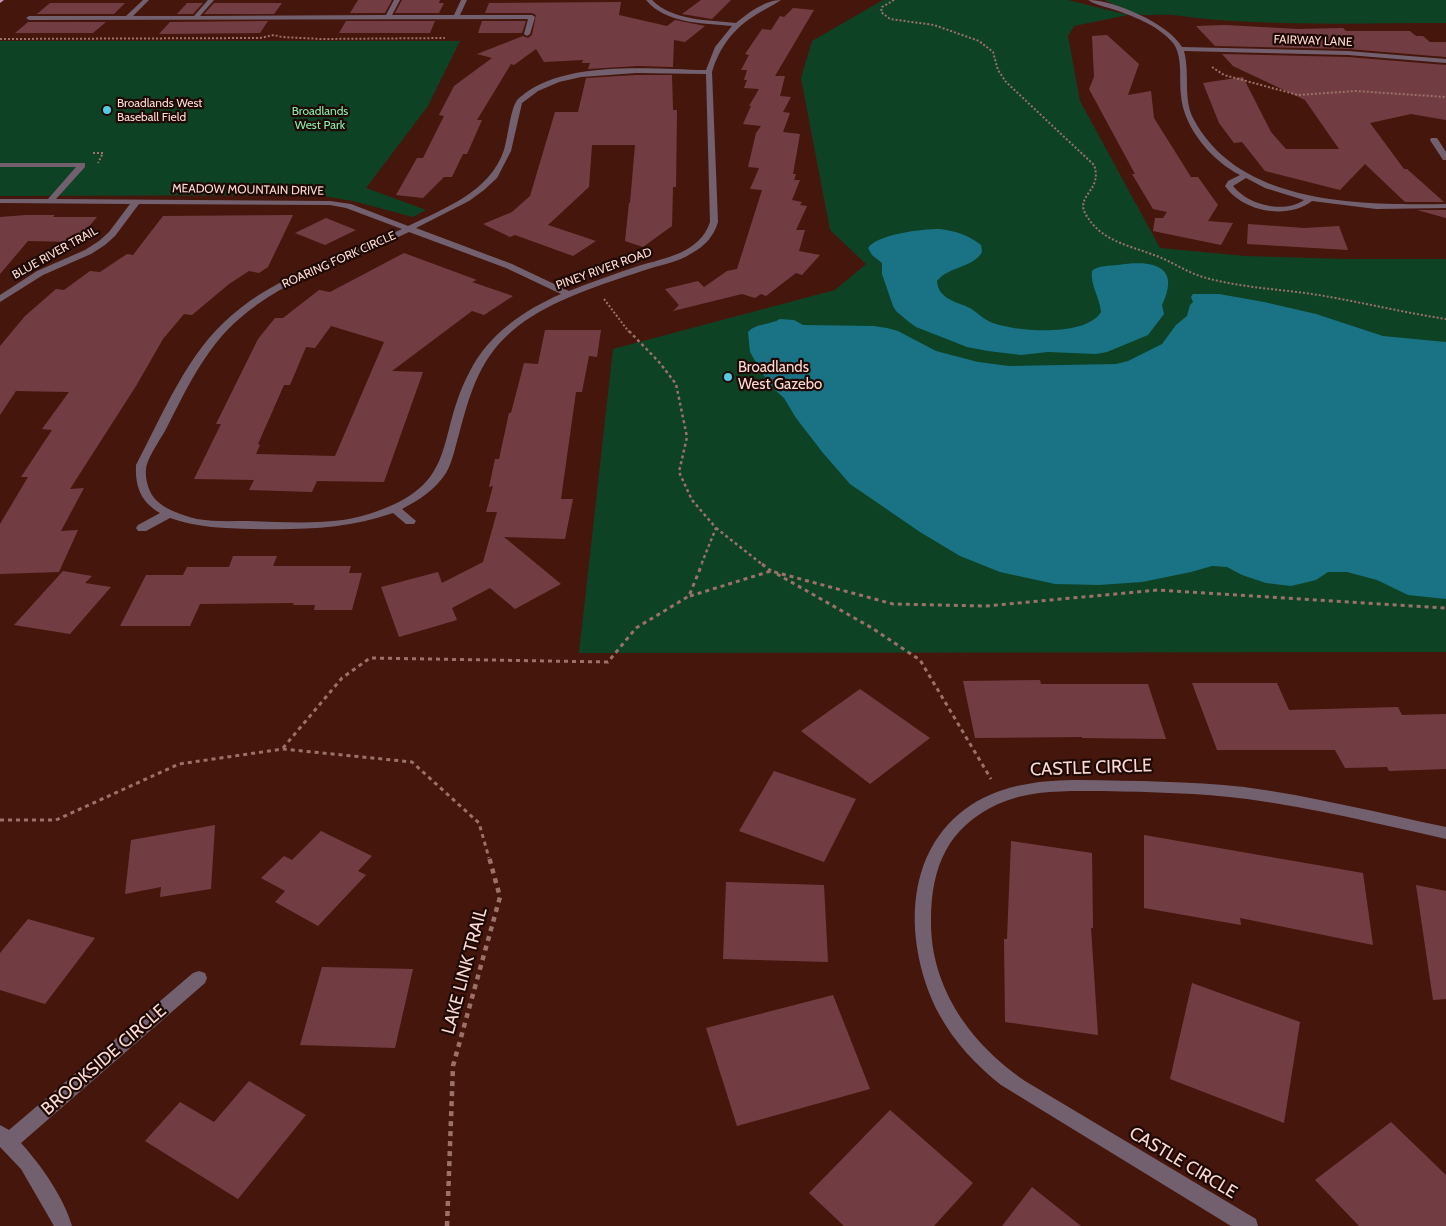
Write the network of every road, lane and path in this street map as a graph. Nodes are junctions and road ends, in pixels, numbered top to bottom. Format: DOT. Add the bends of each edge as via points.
graph roads {
  1 [pos="146,0"];
  2 [pos="211,0"];
  3 [pos="397,0"];
  4 [pos="464,0"];
  5 [pos="648,0"];
  6 [pos="778,0"];
  7 [pos="894,0"];
  8 [pos="1091,0"];
  9 [pos="29,18"];
  10 [pos="128,18"];
  11 [pos="195,18"];
  12 [pos="388,18"];
  13 [pos="456,18"];
  14 [pos="737,25"];
  15 [pos="526,34"];
  16 [pos="446,38"];
  17 [pos="0,39"];
  18 [pos="1180,49"];
  19 [pos="1194,49"];
  20 [pos="1446,61"];
  21 [pos="709,72"];
  22 [pos="1446,97"];
  23 [pos="1434,140"];
  24 [pos="1446,158"];
  25 [pos="0,165"];
  26 [pos="1245,176"];
  27 [pos="1311,198"];
  28 [pos="0,201"];
  29 [pos="50,201"];
  30 [pos="137,201"];
  31 [pos="1446,206"];
  32 [pos="409,229"];
  33 [pos="584,288"];
  34 [pos="568,294"];
  35 [pos="0,300"];
  36 [pos="1446,319"];
  37 [pos="395,509"];
  38 [pos="168,514"];
  39 [pos="410,521"];
  40 [pos="142,528"];
  41 [pos="716,528"];
  42 [pos="771,571"];
  43 [pos="689,596"];
  44 [pos="1446,608"];
  45 [pos="283,749"];
  46 [pos="1002,797"];
  47 [pos="0,820"];
  48 [pos="1446,833"];
  49 [pos="199,978"];
  50 [pos="5,1138"];
  51 [pos="64,1226"];
  52 [pos="447,1226"];
  53 [pos="1248,1226"];
  1 -- 10 [label="street"];
  2 -- 11 [label="street"];
  3 -- 12 [label="street"];
  4 -- 13 [label="street"];
  5 -- 14 [label="street" via="653,6 672,14"];
  6 -- 14 [label="street, PINEY RIVER ROAD"];
  7 -- 36 [label="path" via="882,7 881,12 885,16 934,25 990,48 1006,82 1094,165 1098,180 1084,199 1083,208 1106,239 1154,254 1202,277"];
  8 -- 18 [label="street" via="1149,22"];
  9 -- 10 [label="street"];
  10 -- 11 [label="street"];
  11 -- 12 [label="street"];
  12 -- 13 [label="street"];
  13 -- 15 [label="street" via="532,18"];
  14 -- 21 [label="street, PINEY RIVER ROAD" via="718,46"];
  16 -- 17 [label="path" via="311,36 290,39 274,35 260,38"];
  18 -- 19 [label="street, FAIRWAY LANE"];
  18 -- 26 [label="street" via="1190,119 1218,158"];
  19 -- 20 [label="street, FAIRWAY LANE" via="1348,53"];
  19 -- 22 [label="path" via="1198,56 1224,76 1298,95 1356,91"];
  21 -- 32 [label="street, ROARING FORK CIRCLE" via="598,73 549,80 519,102 505,157 494,177 462,202"];
  21 -- 33 [label="street, PINEY RIVER ROAD" via="712,231 705,240 680,256"];
  23 -- 24 [label="street"];
  25 -- 29 [label="street" via="82,164"];
  26 -- 27 [label="street"];
  26 -- 27 [label="street" via="1229,186 1238,197 1249,202 1290,208 1298,207"];
  27 -- 31 [label="street" via="1393,208"];
  28 -- 29 [label="street, MEADOW MOUNTAIN DRIVE"];
  29 -- 30 [label="street, MEADOW MOUNTAIN DRIVE"];
  30 -- 32 [label="street, MEADOW MOUNTAIN DRIVE" via="330,203 348,206"];
  30 -- 35 [label="street, BLUE RIVER TRAIL" via="102,243 40,274"];
  32 -- 34 [label="street, MEADOW MOUNTAIN DRIVE" via="508,266"];
  32 -- 38 [label="street, ROARING FORK CIRCLE" via="284,284 239,314 214,338 142,465 139,479 144,494"];
  33 -- 34 [label="street, PINEY RIVER ROAD"];
  33 -- 41 [label="path" via="602,297 612,307 633,337 660,362 676,384 687,437 679,472 692,500"];
  34 -- 37 [label="street, PINEY RIVER ROAD" via="514,324 479,360 469,379 444,466 423,491"];
  37 -- 38 [label="street, ROARING FORK CIRCLE" via="347,524 322,526 214,524"];
  37 -- 39 [label="street"];
  38 -- 40 [label="street"];
  41 -- 42 [label="path"];
  41 -- 43 [label="path"];
  42 -- 43 [label="path"];
  42 -- 44 [label="path" via="893,604 986,606 1158,590"];
  42 -- 46 [label="path" via="872,628 920,660"];
  43 -- 45 [label="path" via="636,628 608,662 370,658 342,678"];
  45 -- 47 [label="path, LAKE LINK TRAIL" via="179,764 56,820"];
  45 -- 52 [label="path, LAKE LINK TRAIL" via="412,762 479,823 500,897 453,1066"];
  46 -- 48 [label="street, CASTLE CIRCLE" via="1045,786 1161,786 1219,790 1278,798"];
  46 -- 53 [label="street, CASTLE CIRCLE" via="984,804 958,822 938,847 926,876 922,904 925,959 937,997 957,1030 988,1064 1026,1091"];
  49 -- 50 [label="street, BROOKSIDE CIRCLE"];
  50 -- 51 [label="street" via="27,1162"];
}
